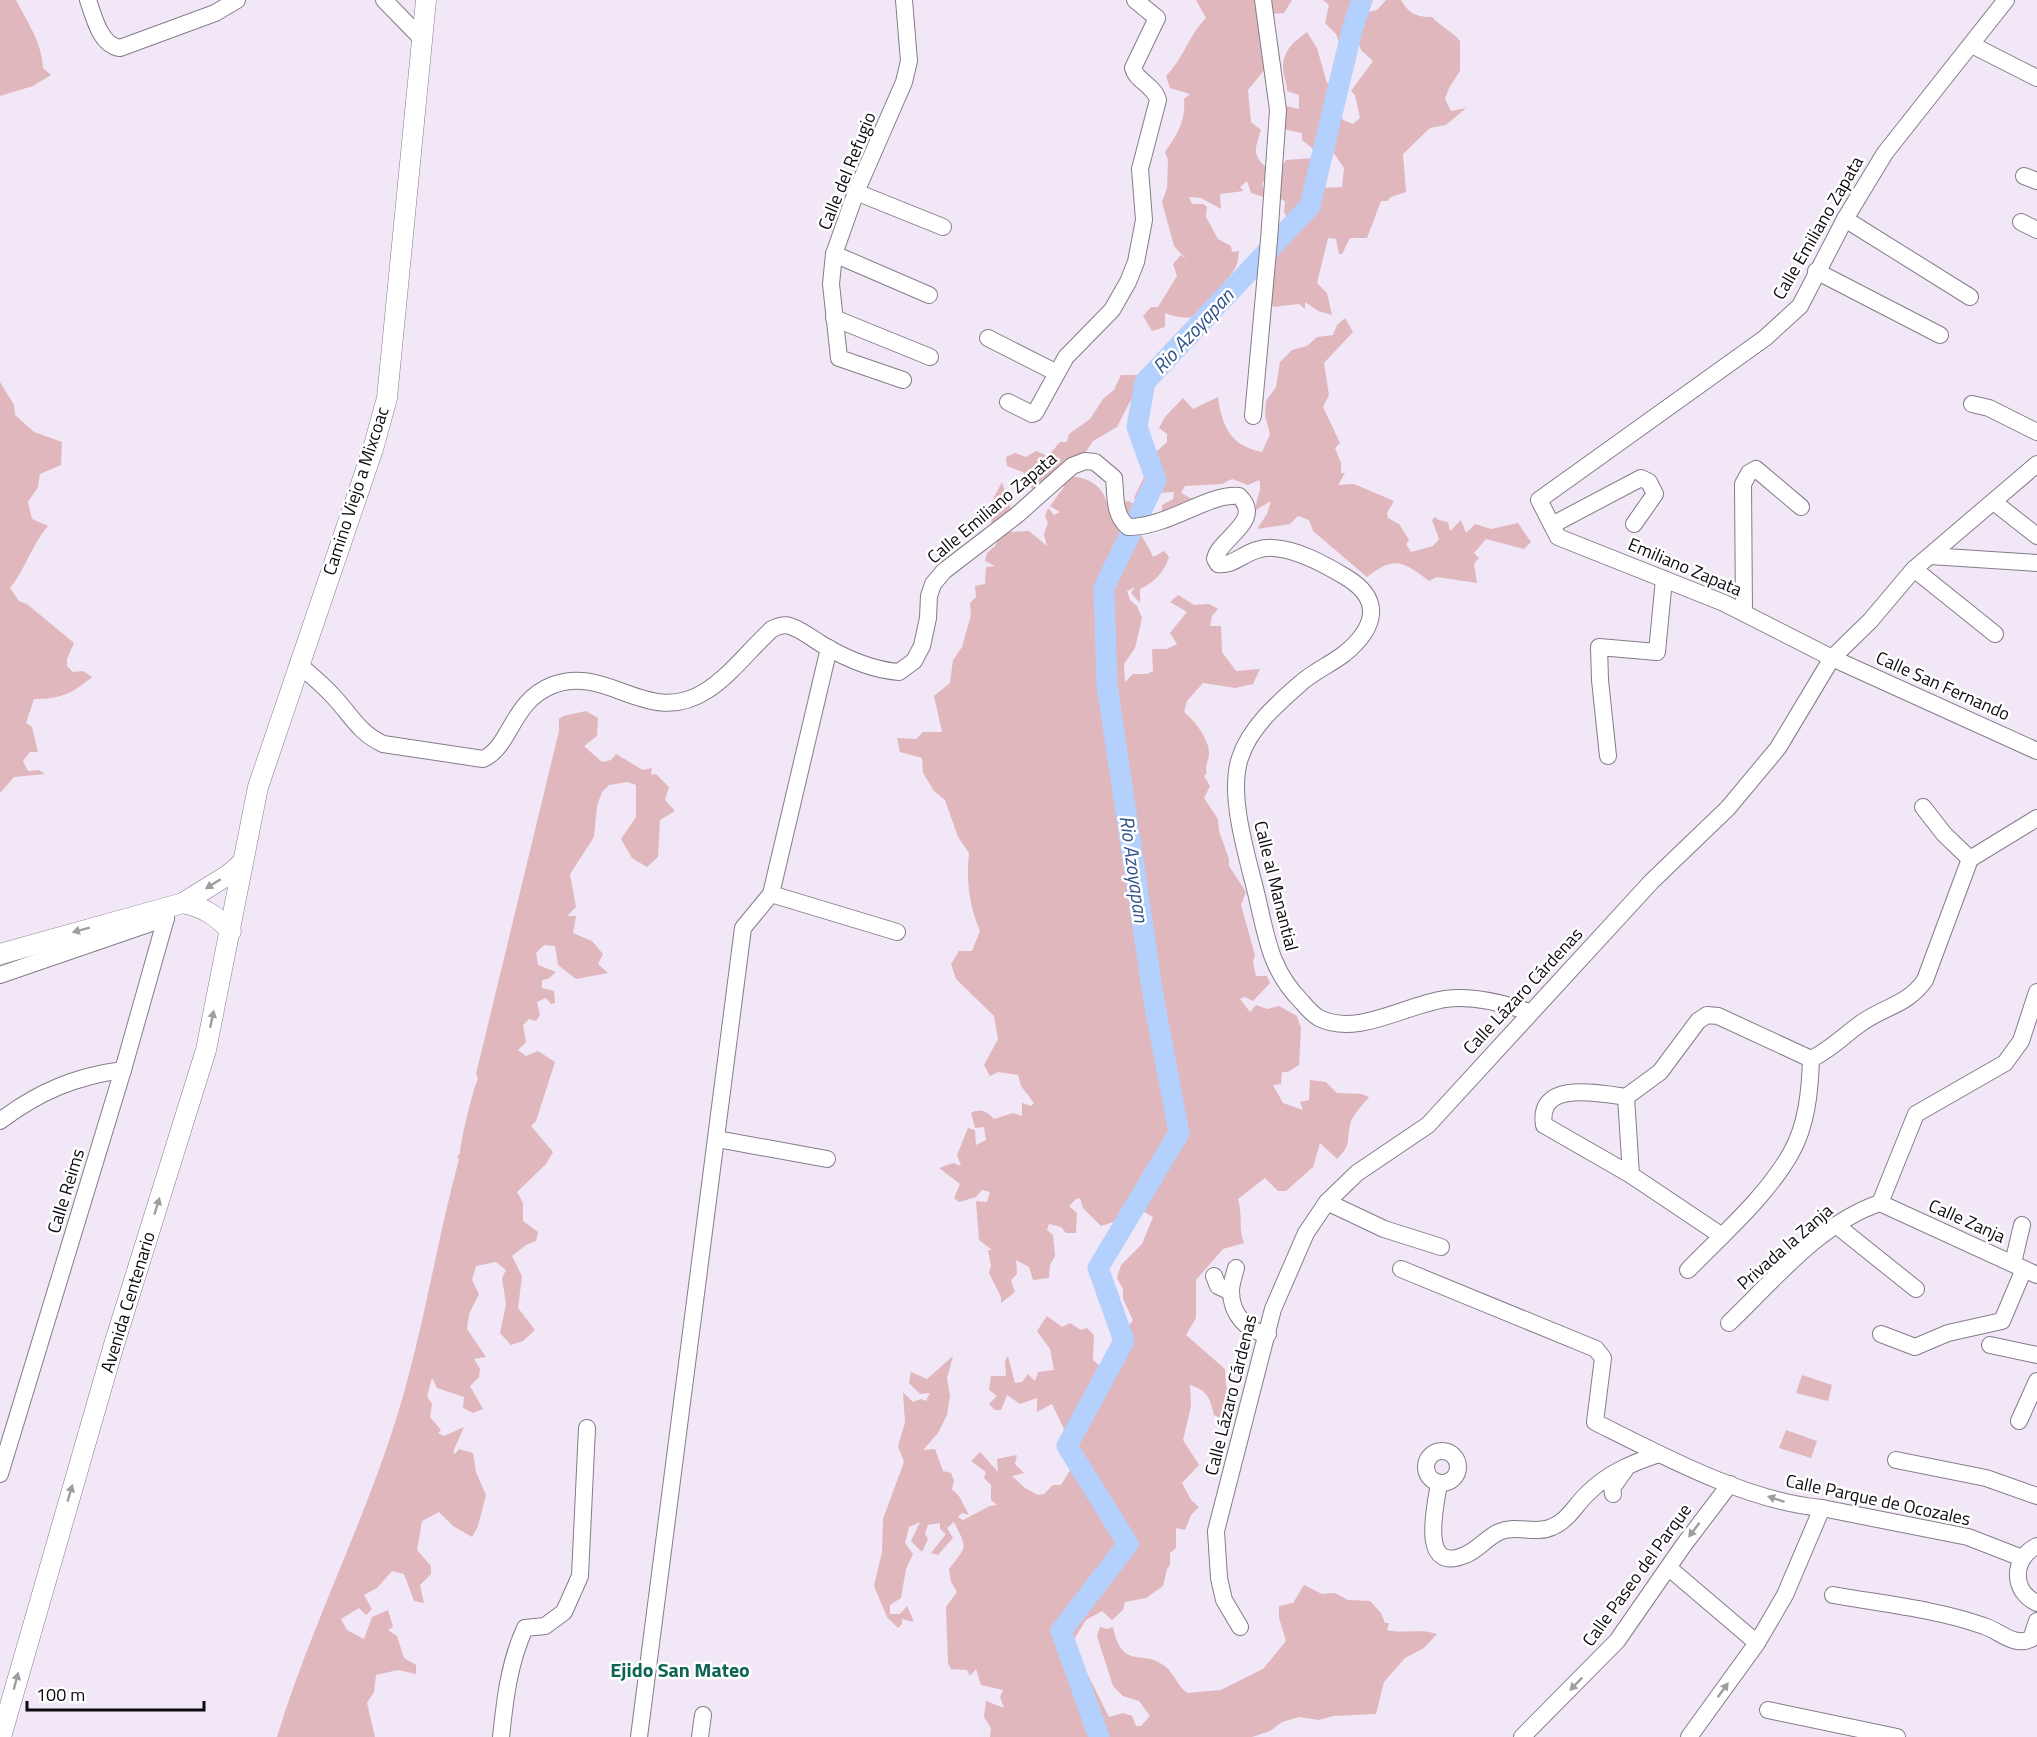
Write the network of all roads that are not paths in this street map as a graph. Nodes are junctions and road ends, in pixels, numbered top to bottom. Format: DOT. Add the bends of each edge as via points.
graph roads {
  1 [pos="237,0"];
  2 [pos="384,0"];
  3 [pos="426,0"];
  4 [pos="904,0"];
  5 [pos="1135,0"];
  6 [pos="1263,0"];
  7 [pos="2006,0"];
  8 [pos="93,3"];
  9 [pos="422,39"];
  10 [pos="1972,45"];
  11 [pos="2037,78"];
  12 [pos="856,192"];
  13 [pos="1845,219"];
  14 [pos="2021,222"];
  15 [pos="943,227"];
  16 [pos="2037,230"];
  17 [pos="834,254"];
  18 [pos="1816,271"];
  19 [pos="929,295"];
  20 [pos="1970,297"];
  21 [pos="834,318"];
  22 [pos="1940,335"];
  23 [pos="988,338"];
  24 [pos="930,357"];
  25 [pos="1055,372"];
  26 [pos="903,380"];
  27 [pos="1008,402"];
  28 [pos="1972,404"];
  29 [pos="1253,416"];
  30 [pos="2037,432"];
  31 [pos="2037,464"];
  32 [pos="1539,500"];
  33 [pos="1995,502"];
  34 [pos="1800,507"];
  35 [pos="1634,524"];
  36 [pos="1552,525"];
  37 [pos="2037,536"];
  38 [pos="1930,556"];
  39 [pos="2037,563"];
  40 [pos="1914,569"];
  41 [pos="1664,579"];
  42 [pos="1362,590"];
  43 [pos="1744,613"];
  44 [pos="1995,634"];
  45 [pos="829,648"];
  46 [pos="1832,658"];
  47 [pos="298,664"];
  48 [pos="2037,751"];
  49 [pos="1608,756"];
  50 [pos="1923,807"];
  51 [pos="2037,818"];
  52 [pos="1970,860"];
  53 [pos="242,863"];
  54 [pos="771,894"];
  55 [pos="172,909"];
  56 [pos="231,931"];
  57 [pos="897,932"];
  58 [pos="0,954"];
  59 [pos="0,975"];
  60 [pos="2036,1004"];
  61 [pos="1529,1012"];
  62 [pos="1811,1059"];
  63 [pos="123,1070"];
  64 [pos="1626,1097"];
  65 [pos="0,1121"];
  66 [pos="717,1139"];
  67 [pos="827,1160"];
  68 [pos="1631,1175"];
  69 [pos="1327,1202"];
  70 [pos="1880,1203"];
  71 [pos="1836,1225"];
  72 [pos="2022,1225"];
  73 [pos="1722,1236"];
  74 [pos="1441,1246"];
  75 [pos="1236,1268"];
  76 [pos="1401,1269"];
  77 [pos="2025,1269"];
  78 [pos="1688,1270"];
  79 [pos="1214,1276"];
  80 [pos="1916,1289"];
  81 [pos="1231,1292"];
  82 [pos="1729,1323"];
  83 [pos="1268,1334"];
  84 [pos="1881,1334"];
  85 [pos="1990,1345"];
  86 [pos="2037,1355"];
  87 [pos="2037,1381"];
  88 [pos="2019,1421"];
  89 [pos="587,1428"];
  90 [pos="1659,1455"];
  91 [pos="1896,1460"];
  92 [pos="1632,1463"];
  93 [pos="0,1474"];
  94 [pos="1439,1483"];
  95 [pos="1730,1484"];
  96 [pos="1613,1494"];
  97 [pos="2037,1496"];
  98 [pos="1822,1508"];
  99 [pos="2037,1546"];
  100 [pos="2022,1558"];
  101 [pos="1669,1568"];
  102 [pos="1833,1595"];
  103 [pos="2037,1603"];
  104 [pos="2037,1621"];
  105 [pos="1240,1627"];
  106 [pos="1757,1642"];
  107 [pos="1768,1710"];
  108 [pos="703,1715"];
  109 [pos="1692,1736"];
  110 [pos="1,1737"];
  111 [pos="501,1737"];
  112 [pos="639,1737"];
  113 [pos="700,1737"];
  114 [pos="1522,1737"];
  115 [pos="1897,1737"];
  1 -- 8 [label="street" via="205,17 120,48 111,47 105,40"];
  2 -- 9 [label="street"];
  3 -- 9 [label="main road, Camino Viejo a Mixcoac"];
  4 -- 12 [label="street, Calle del Refugio" via="909,61 904,82"];
  5 -- 25 [label="street" via="1156,18 1132,68 1158,100 1140,169 1144,208 1141,240 1136,262 1118,301"];
  6 -- 29 [label="street" via="1278,110"];
  7 -- 10 [label="street, Calle Emiliano Zapata"];
  9 -- 47 [label="main road, Camino Viejo a Mixcoac" via="387,398"];
  10 -- 11 [label="street"];
  10 -- 13 [label="street, Calle Emiliano Zapata" via="1885,153"];
  12 -- 15 [label="street"];
  12 -- 17 [label="street, Calle del Refugio"];
  13 -- 18 [label="street, Calle Emiliano Zapata"];
  13 -- 20 [label="street"];
  14 -- 16 [label="street"];
  17 -- 19 [label="street"];
  17 -- 21 [label="street, Calle del Refugio"];
  18 -- 22 [label="street"];
  18 -- 32 [label="street, Calle Emiliano Zapata" via="1800,306 1765,338"];
  21 -- 24 [label="street"];
  21 -- 26 [label="street, Calle del Refugio" via="838,358"];
  23 -- 25 [label="street"];
  25 -- 27 [label="street" via="1035,413"];
  28 -- 30 [label="street" via="1989,408"];
  31 -- 33 [label="street, Calle Lázaro Cárdenas"];
  32 -- 36 [label="street, Emiliano Zapata"];
  33 -- 37 [label="street"];
  33 -- 38 [label="street, Calle Lázaro Cárdenas"];
  34 -- 43 [label="street" via="1756,470 1749,473 1743,484"];
  35 -- 36 [label="street" via="1655,494 1649,482 1641,478"];
  36 -- 41 [label="street, Emiliano Zapata" via="1558,537"];
  38 -- 39 [label="street"];
  38 -- 40 [label="street, Calle Lázaro Cárdenas"];
  40 -- 44 [label="street"];
  40 -- 46 [label="street, Calle Lázaro Cárdenas"];
  41 -- 43 [label="street, Emiliano Zapata"];
  41 -- 49 [label="street" via="1657,652 1599,647"];
  42 -- 45 [label="street, Calle Emiliano Zapata" via="1329,567 1273,548 1251,550 1231,563 1218,564 1216,551 1240,529 1246,516 1247,508 1239,496 1221,497 1136,527 1121,521 1113,478 1095,462 1085,461 1072,466 1017,515 944,571 933,584 922,646 914,661 899,672 882,670"];
  42 -- 61 [label="street, Calle al Manantial" via="1372,608 1370,624 1345,653 1305,680 1262,720 1240,759 1236,804 1269,954 1288,988 1316,1017 1336,1026 1355,1025 1446,999 1499,1001"];
  43 -- 46 [label="street, Emiliano Zapata"];
  45 -- 47 [label="street, Calle Emiliano Zapata" via="789,626 779,626 705,692 681,703 655,703 590,681 565,681 525,703 496,751 476,759 383,744 373,739"];
  45 -- 54 [label="street"];
  46 -- 48 [label="street, Calle San Fernando"];
  46 -- 61 [label="street, Calle Lázaro Cárdenas" via="1778,748 1728,808 1652,881"];
  47 -- 53 [label="main road, Camino Viejo a Mixcoac" via="258,787"];
  50 -- 52 [label="street"];
  51 -- 52 [label="street"];
  52 -- 62 [label="street" via="1925,980 1915,995 1861,1023 1828,1051"];
  53 -- 55 [label="main road, one-way"];
  53 -- 56 [label="main road, Avenida Centenario"];
  54 -- 57 [label="street"];
  54 -- 66 [label="street" via="743,928"];
  55 -- 56 [label="main road" via="209,911"];
  55 -- 58 [label="main road, one-way"];
  55 -- 59 [label="street"];
  55 -- 63 [label="street, Calle Reims"];
  110 -- 56 [label="main road, Avenida Centenario, one-way" via="113,1348 206,1050"];
  60 -- 70 [label="street" via="2021,1041 2005,1063 1916,1114"];
  61 -- 69 [label="street, Calle Lázaro Cárdenas" via="1428,1125 1357,1173"];
  62 -- 64 [label="street" via="1718,1016 1707,1015 1698,1021 1660,1072"];
  62 -- 73 [label="street" via="1806,1108 1792,1152 1771,1182"];
  63 -- 65 [label="street" via="90,1074 64,1083"];
  63 -- 93 [label="street, Calle Reims"];
  64 -- 68 [label="street"];
  64 -- 68 [label="street" via="1587,1092 1557,1094 1546,1104 1543,1116 1544,1125"];
  66 -- 67 [label="street"];
  66 -- 112 [label="street"];
  68 -- 73 [label="street"];
  69 -- 74 [label="street" via="1384,1229"];
  69 -- 83 [label="street, Calle Lázaro Cárdenas" via="1306,1233 1273,1309"];
  70 -- 71 [label="street, Privada la Zanja"];
  70 -- 77 [label="street, Calle Zanja"];
  71 -- 80 [label="street"];
  71 -- 82 [label="street, Privada la Zanja"];
  72 -- 77 [label="street"];
  73 -- 78 [label="street"];
  75 -- 81 [label="street"];
  76 -- 90 [label="street, Calle Parque de Ocozales" via="1596,1349 1603,1358 1595,1422"];
  77 -- 84 [label="street" via="2002,1322 1948,1333 1915,1347"];
  79 -- 81 [label="street" via="1218,1286"];
  81 -- 83 [label="street" via="1243,1325 1256,1333"];
  83 -- 105 [label="street, Calle Lázaro Cárdenas" via="1216,1531 1224,1600"];
  85 -- 86 [label="street"];
  87 -- 88 [label="street"];
  89 -- 111 [label="street" via="580,1576 564,1612 545,1626 525,1628 514,1650"];
  90 -- 92 [label="street"];
  90 -- 95 [label="street, Calle Parque de Ocozales"];
  91 -- 97 [label="street" via="1986,1478"];
  92 -- 94 [label="street" via="1587,1493 1563,1521 1549,1528 1511,1527 1455,1557 1438,1553 1433,1542"];
  92 -- 96 [label="street" via="1619,1475"];
  98 -- 95 [label="street, Calle Parque de Ocozales, one-way" via="1798,1506"];
  95 -- 101 [label="street, Calle Paseo del Parque, one-way"];
  98 -- 100 [label="street, Calle Parque de Ocozales" via="1968,1537"];
  98 -- 106 [label="street" via="1785,1595"];
  99 -- 100 [label="street"];
  100 -- 103 [label="street" via="2020,1586"];
  101 -- 106 [label="street"];
  101 -- 114 [label="street, Calle Paseo del Parque, one-way" via="1617,1641"];
  102 -- 104 [label="street" via="1943,1615 1985,1626 2016,1642 2031,1639"];
  109 -- 106 [label="street, one-way"];
  107 -- 115 [label="street"];
  108 -- 113 [label="street"];
}
